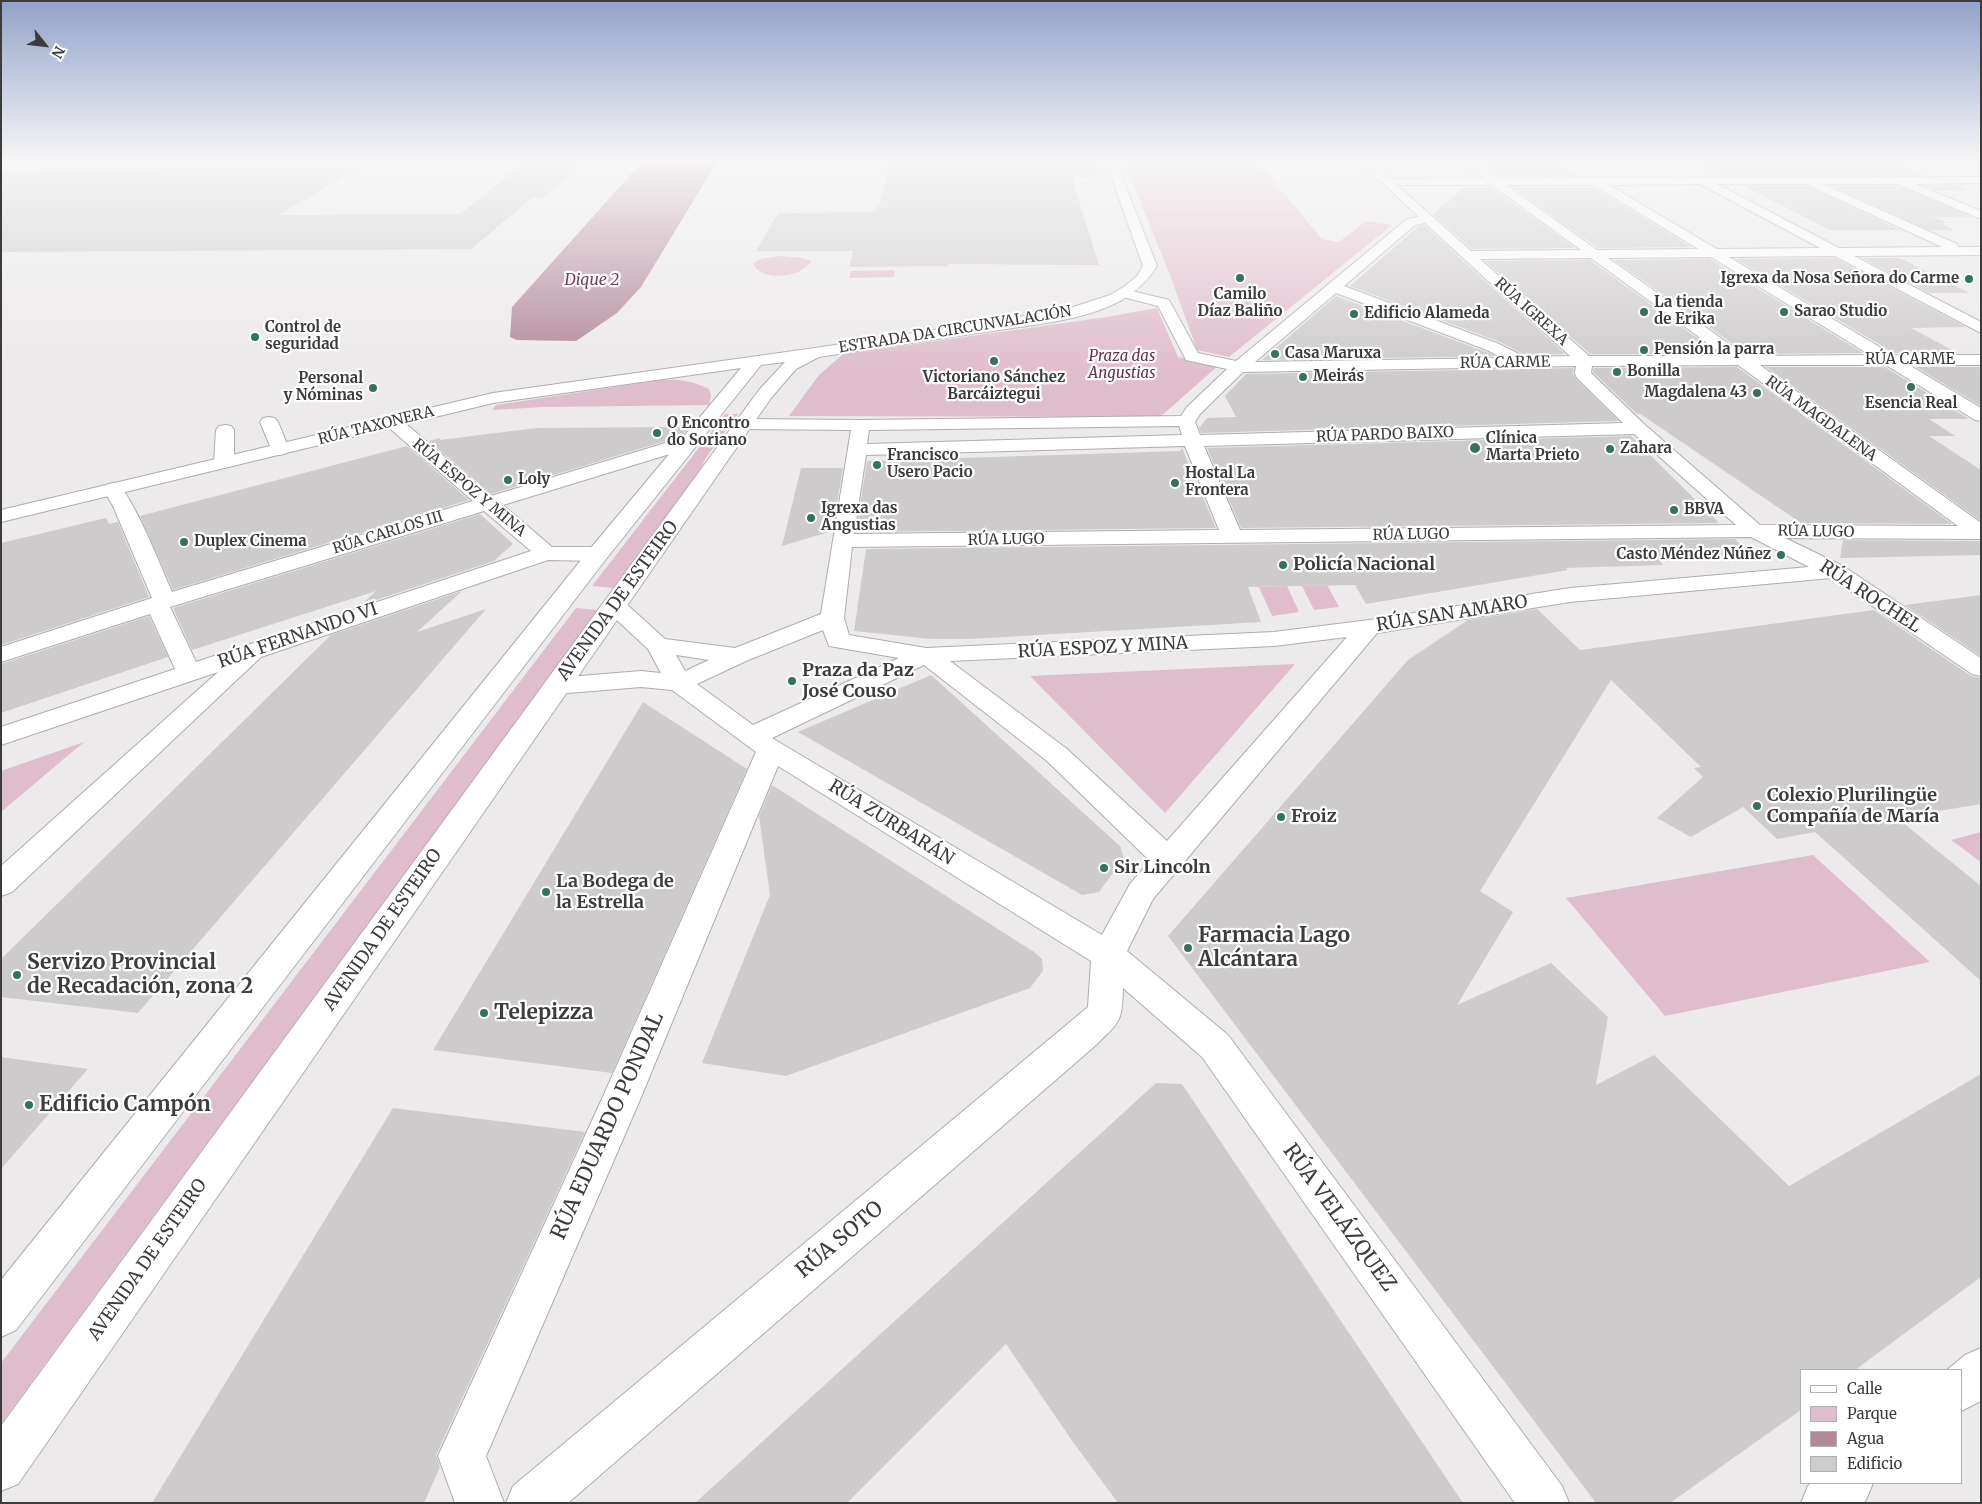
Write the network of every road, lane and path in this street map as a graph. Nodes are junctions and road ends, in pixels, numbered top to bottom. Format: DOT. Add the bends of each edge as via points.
graph roads {
  1 [pos="1137,232"];
  2 [pos="1399,232"];
  3 [pos="1442,232"];
  4 [pos="1562,232"];
  5 [pos="1680,232"];
  6 [pos="1797,232"];
  7 [pos="1919,232"];
  8 [pos="1960,251"];
  9 [pos="1981,251"];
  10 [pos="1834,252"];
  11 [pos="1714,253"];
  12 [pos="1592,254"];
  13 [pos="1467,255"];
  14 [pos="1981,260"];
  15 [pos="1334,287"];
  16 [pos="1124,293"];
  17 [pos="1981,328"];
  18 [pos="815,353"];
  19 [pos="1890,360"];
  20 [pos="1981,360"];
  21 [pos="1741,361"];
  22 [pos="755,362"];
  23 [pos="1585,362"];
  24 [pos="1525,363"];
  25 [pos="1239,367"];
  26 [pos="671,374"];
  27 [pos="765,394"];
  28 [pos="726,395"];
  29 [pos="1981,416"];
  30 [pos="1187,421"];
  31 [pos="269,422"];
  32 [pos="393,422"];
  33 [pos="744,424"];
  34 [pos="861,425"];
  35 [pos="1638,428"];
  36 [pos="225,430"];
  37 [pos="1192,440"];
  38 [pos="689,442"];
  39 [pos="280,449"];
  40 [pos="857,450"];
  41 [pos="224,462"];
  42 [pos="113,489"];
  43 [pos="487,503"];
  44 [pos="1,516"];
  45 [pos="1755,531"];
  46 [pos="1980,533"];
  47 [pos="1232,537"];
  48 [pos="842,541"];
  49 [pos="546,553"];
  50 [pos="598,554"];
  51 [pos="1835,571"];
  52 [pos="161,602"];
  53 [pos="615,606"];
  54 [pos="1369,626"];
  55 [pos="835,630"];
  56 [pos="658,645"];
  57 [pos="256,650"];
  58 [pos="1,655"];
  59 [pos="926,655"];
  60 [pos="737,656"];
  61 [pos="1981,670"];
  62 [pos="189,673"];
  63 [pos="679,683"];
  64 [pos="556,686"];
  65 [pos="1,736"];
  66 [pos="761,743"];
  67 [pos="1167,860"];
  68 [pos="1,884"];
  69 [pos="1108,955"];
  70 [pos="1,1315"];
  71 [pos="1981,1371"];
  72 [pos="1962,1387"];
  73 [pos="1,1467"];
  74 [pos="1848,1484"];
  75 [pos="480,1503"];
  76 [pos="530,1503"];
  77 [pos="1545,1503"];
  78 [pos="1826,1503"];
  1 -- 16 [label="street, ESTRADA DA CIRCUNVALACIÓN" via="1150,266 1137,284"];
  2 -- 15 [label="street"];
  3 -- 13 [label="street, RÚA IGREXA"];
  4 -- 12 [label="street, RÚA MAGDALENA"];
  5 -- 11 [label="street"];
  6 -- 10 [label="street"];
  7 -- 8 [label="street"];
  8 -- 9 [label="street"];
  8 -- 10 [label="street"];
  8 -- 14 [label="street"];
  10 -- 11 [label="street"];
  10 -- 17 [label="street"];
  11 -- 12 [label="street"];
  11 -- 19 [label="street"];
  12 -- 13 [label="street"];
  12 -- 21 [label="street, RÚA MAGDALENA"];
  13 -- 23 [label="street, RÚA IGREXA"];
  15 -- 24 [label="street" via="1493,347"];
  15 -- 25 [label="street"];
  16 -- 18 [label="street, ESTRADA DA CIRCUNVALACIÓN" via="1055,316"];
  16 -- 25 [label="street, RÚA CARME" via="1164,303 1192,357"];
  18 -- 22 [label="street, ESTRADA DA CIRCUNVALACIÓN"];
  18 -- 27 [label="street, AVENIDA DE ESTEIRO" via="790,366"];
  19 -- 20 [label="street, RÚA CARME"];
  19 -- 21 [label="street, RÚA CARME"];
  19 -- 29 [label="street"];
  21 -- 23 [label="street, RÚA CARME"];
  21 -- 46 [label="street, RÚA MAGDALENA"];
  22 -- 26 [label="street, RÚA TAXONERA"];
  22 -- 27 [label="street" via="764,363 771,373"];
  22 -- 28 [label="street"];
  23 -- 24 [label="street, RÚA CARME"];
  23 -- 35 [label="street" via="1583,374"];
  24 -- 25 [label="street, RÚA CARME"];
  25 -- 30 [label="street" via="1193,411"];
  26 -- 28 [label="street" via="715,385"];
  26 -- 32 [label="street, RÚA TAXONERA" via="493,398"];
  27 -- 33 [label="street, AVENIDA DE ESTEIRO"];
  28 -- 38 [label="street"];
  30 -- 34 [label="street"];
  30 -- 37 [label="street"];
  31 -- 39 [label="street"];
  32 -- 39 [label="street, RÚA TAXONERA"];
  32 -- 43 [label="street, RÚA ESPOZ Y MINA"];
  33 -- 34 [label="street"];
  33 -- 53 [label="street, AVENIDA DE ESTEIRO"];
  34 -- 40 [label="street"];
  35 -- 37 [label="street, RÚA PARDO BAIXO"];
  35 -- 45 [label="street"];
  36 -- 41 [label="street"];
  37 -- 40 [label="street"];
  37 -- 47 [label="street"];
  38 -- 43 [label="street, RÚA CARLOS III"];
  38 -- 50 [label="street"];
  39 -- 41 [label="street, RÚA TAXONERA"];
  40 -- 48 [label="street"];
  41 -- 42 [label="street, RÚA TAXONERA"];
  42 -- 44 [label="street, RÚA TAXONERA"];
  42 -- 52 [label="street" via="123,506"];
  43 -- 49 [label="street, RÚA ESPOZ Y MINA"];
  43 -- 52 [label="street, RÚA CARLOS III"];
  45 -- 46 [label="street, RÚA LUGO"];
  45 -- 47 [label="street, RÚA LUGO"];
  45 -- 51 [label="street, RÚA ROCHEL"];
  47 -- 48 [label="street, RÚA LUGO"];
  48 -- 55 [label="street"];
  49 -- 50 [label="street, RÚA FERNANDO VI"];
  49 -- 57 [label="street, RÚA FERNANDO VI"];
  50 -- 70 [label="street"];
  51 -- 54 [label="street, RÚA SAN AMARO" via="1570,595"];
  51 -- 61 [label="street, RÚA ROCHEL"];
  52 -- 58 [label="street, RÚA CARLOS III"];
  52 -- 62 [label="street"];
  53 -- 56 [label="street"];
  53 -- 64 [label="street, AVENIDA DE ESTEIRO"];
  54 -- 59 [label="street, RÚA ESPOZ Y MINA" via="1274,639"];
  54 -- 67 [label="street, RÚA SAN AMARO"];
  55 -- 59 [label="street, RÚA ESPOZ Y MINA"];
  55 -- 60 [label="street"];
  56 -- 60 [label="street"];
  56 -- 63 [label="street"];
  57 -- 62 [label="street, RÚA FERNANDO VI"];
  57 -- 68 [label="street"];
  59 -- 66 [label="street"];
  59 -- 67 [label="street" via="1057,755"];
  60 -- 63 [label="street"];
  62 -- 65 [label="street, RÚA FERNANDO VI"];
  63 -- 64 [label="street" via="641,679"];
  63 -- 66 [label="street, RÚA ZURBARÁN"];
  64 -- 73 [label="street, AVENIDA DE ESTEIRO"];
  66 -- 69 [label="street, RÚA ZURBARÁN"];
  66 -- 75 [label="street, RÚA EDUARDO PONDAL" via="620,1102 462,1456"];
  67 -- 69 [label="street, RÚA SAN AMARO" via="1140,892"];
  69 -- 76 [label="street, RÚA SOTO" via="1105,1013 1094,1024"];
  69 -- 77 [label="street, RÚA VELÁZQUEZ" via="1215,1046"];
  71 -- 72 [label="street"];
  74 -- 78 [label="street"];
}
